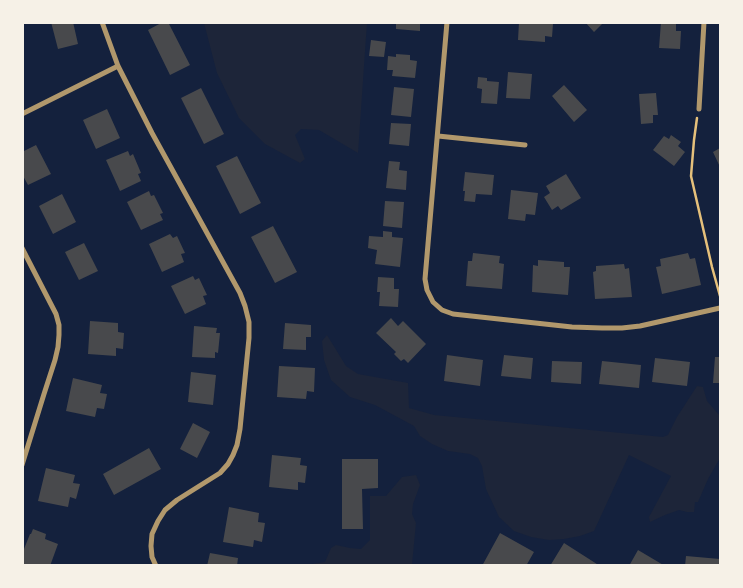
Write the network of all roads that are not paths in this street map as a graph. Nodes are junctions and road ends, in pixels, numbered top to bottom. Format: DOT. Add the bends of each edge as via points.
graph roads {
  1 [pos="102,22"];
  2 [pos="447,22"];
  3 [pos="704,22"];
  4 [pos="118,66"];
  5 [pos="699,109"];
  6 [pos="22,114"];
  7 [pos="438,136"];
  8 [pos="525,145"];
  9 [pos="22,248"];
  10 [pos="720,308"];
  11 [pos="22,465"];
  12 [pos="156,566"];
  1 -- 4 [label="street"];
  2 -- 7 [label="street"];
  3 -- 5 [label="street"];
  4 -- 6 [label="street"];
  4 -- 12 [label="street" via="240,293 249,322 237,445 220,473 177,500 158,520 151,546"];
  7 -- 8 [label="street"];
  7 -- 10 [label="street" via="426,279 433,302 442,310 463,316 572,327 622,328"];
  9 -- 11 [label="street" via="51,301 59,325 56,360"];
}
